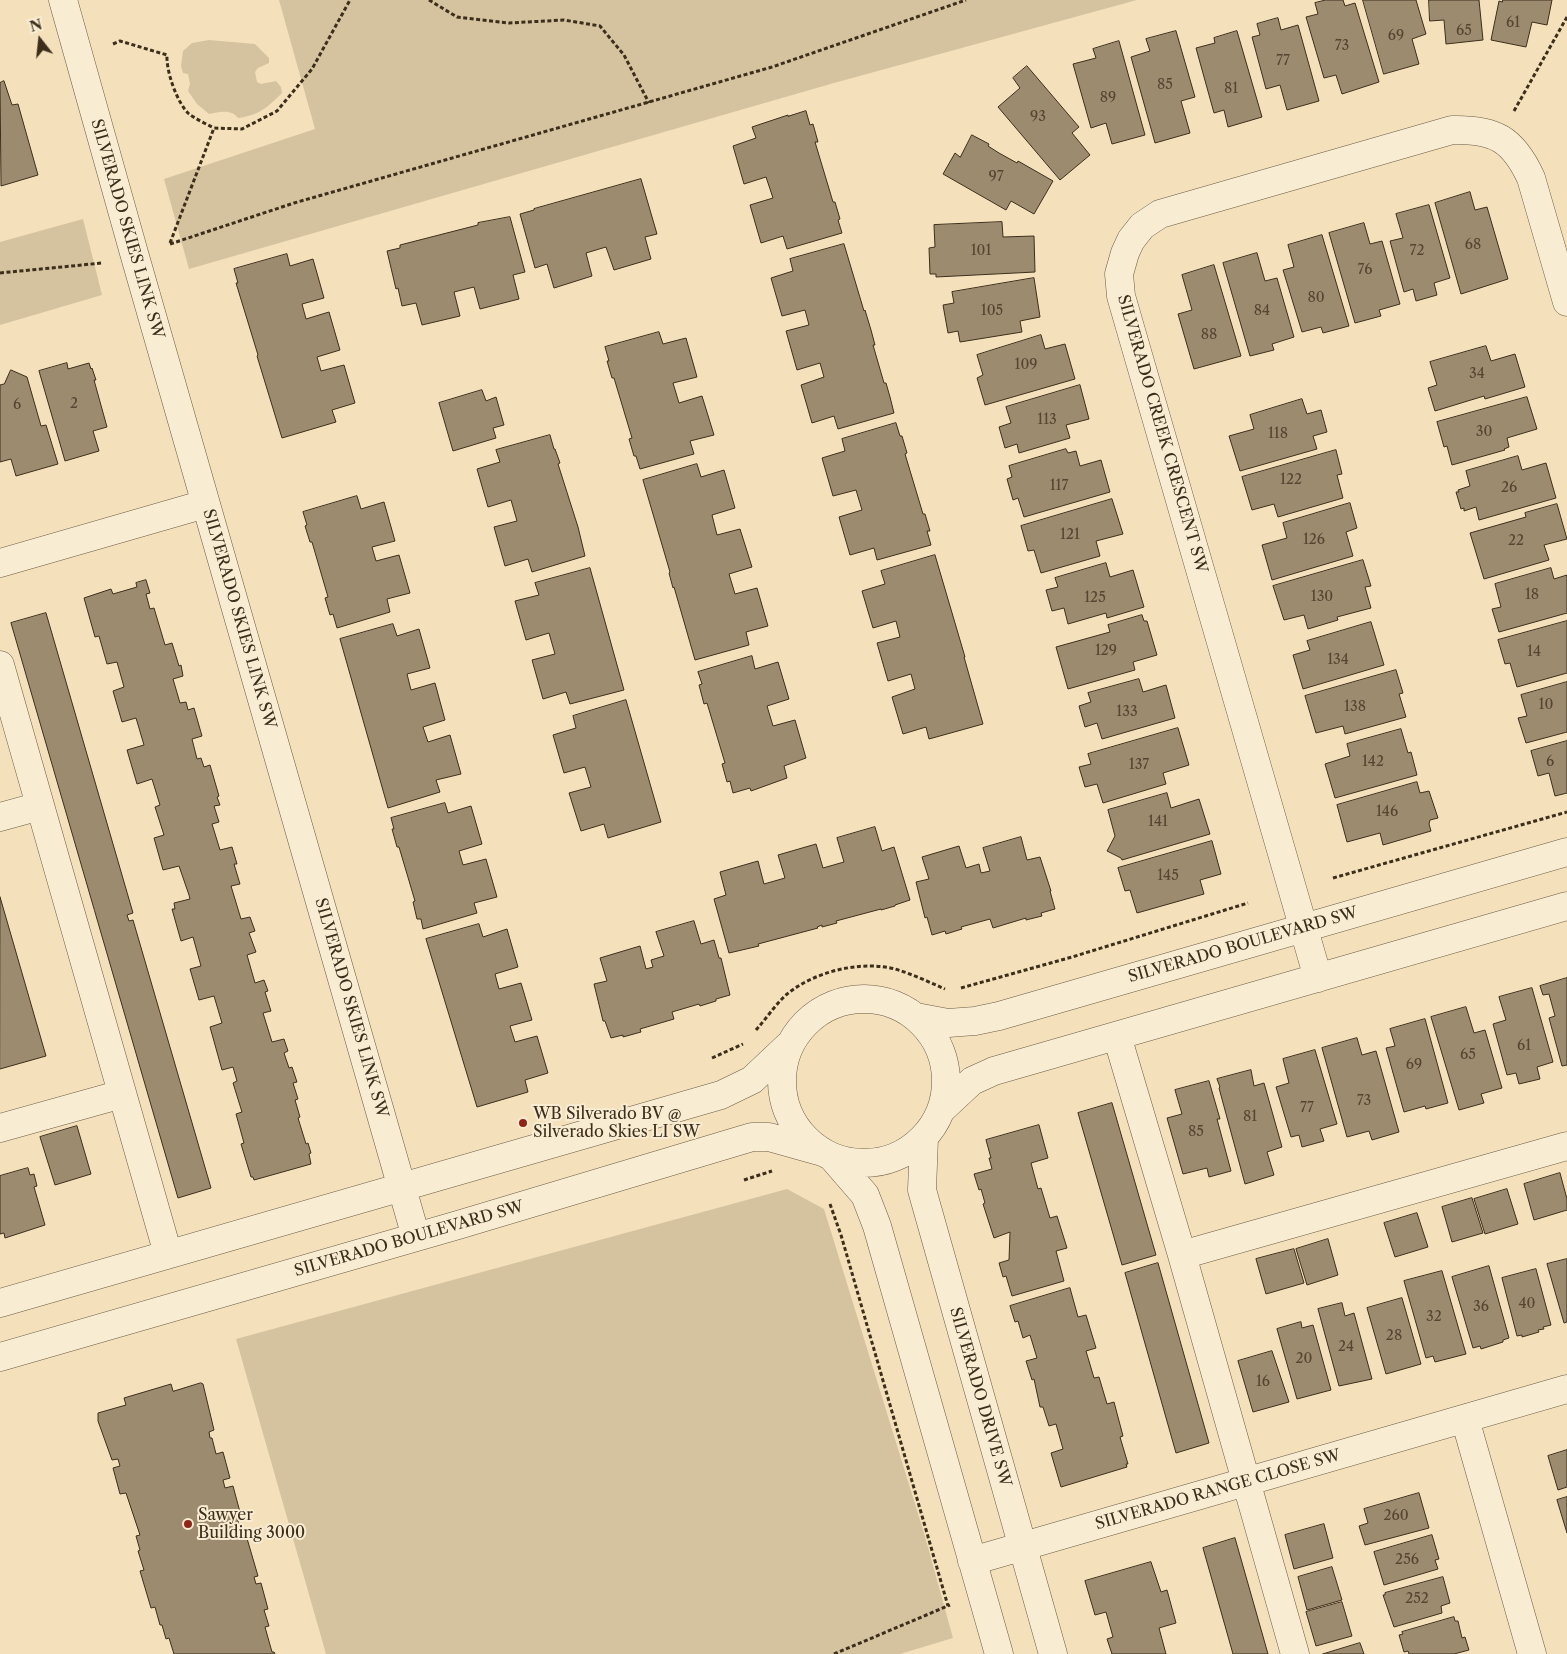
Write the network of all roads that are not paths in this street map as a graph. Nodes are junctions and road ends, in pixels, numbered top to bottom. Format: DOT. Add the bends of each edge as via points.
graph roads {
  1 [pos="63,0"];
  2 [pos="1567,302"];
  3 [pos="206,504"];
  4 [pos="0,563"];
  5 [pos="0,664"];
  6 [pos="40,806"];
  7 [pos="0,817"];
  8 [pos="1567,852"];
  9 [pos="1567,906"];
  10 [pos="1304,927"];
  11 [pos="1318,978"];
  12 [pos="916,1017"];
  13 [pos="1117,1036"];
  14 [pos="788,1046"];
  15 [pos="122,1094"];
  16 [pos="941,1110"];
  17 [pos="0,1128"];
  18 [pos="924,1138"];
  19 [pos="1567,1146"];
  20 [pos="825,1154"];
  21 [pos="402,1186"];
  22 [pos="416,1237"];
  23 [pos="168,1254"];
  24 [pos="1182,1255"];
  25 [pos="0,1303"];
  26 [pos="0,1357"];
  27 [pos="1567,1389"];
  28 [pos="1465,1419"];
  29 [pos="1246,1482"];
  30 [pos="1023,1546"];
  31 [pos="972,1561"];
  32 [pos="999,1654"];
  33 [pos="1053,1654"];
  34 [pos="1295,1654"];
  35 [pos="1532,1654"];
  1 -- 3 [label="street, SILVERADO SKIES LINK SW"];
  2 -- 10 [label="street, SILVERADO CREEK CRESCENT SW" via="1531,178 1523,161 1499,138 1486,132 1468,130 1452,130 1160,214 1142,226 1124,253 1119,274 1121,296"];
  3 -- 4 [label="street"];
  3 -- 21 [label="street, SILVERADO SKIES LINK SW"];
  5 -- 6 [label="street"];
  6 -- 7 [label="street"];
  6 -- 15 [label="street"];
  8 -- 10 [label="street, SILVERADO BOULEVARD SW"];
  9 -- 11 [label="street"];
  10 -- 11 [label="street, SILVERADO CREEK CRESCENT SW"];
  10 -- 12 [label="street, SILVERADO BOULEVARD SW" via="999,1016 948,1023"];
  11 -- 13 [label="street"];
  12 -- 14 [label="street" via="895,1004 870,998 845,1000 822,1010 802,1025"];
  12 -- 16 [label="street" via="934,1036 944,1060 947,1085"];
  13 -- 16 [label="street" via="986,1074 972,1080"];
  13 -- 24 [label="street"];
  14 -- 20 [label="street" via="782,1069 782,1093 788,1115 801,1135"];
  14 -- 21 [label="street" via="752,1080 721,1095"];
  15 -- 17 [label="street"];
  15 -- 23 [label="street"];
  16 -- 18 [label="street"];
  18 -- 20 [label="street" via="904,1154 880,1162 856,1163"];
  18 -- 30 [label="street, SILVERADO DRIVE SW" via="922,1190"];
  19 -- 24 [label="street"];
  20 -- 22 [label="street, SILVERADO BOULEVARD SW" via="769,1137 752,1137"];
  20 -- 31 [label="street" via="865,1195 877,1226"];
  21 -- 22 [label="street, SILVERADO SKIES LINK SW"];
  21 -- 23 [label="street"];
  22 -- 26 [label="street, SILVERADO BOULEVARD SW"];
  23 -- 25 [label="street"];
  24 -- 29 [label="street"];
  27 -- 28 [label="street, SILVERADO RANGE CLOSE SW"];
  28 -- 29 [label="street, SILVERADO RANGE CLOSE SW"];
  28 -- 35 [label="street"];
  29 -- 30 [label="street, SILVERADO RANGE CLOSE SW"];
  29 -- 34 [label="street"];
  30 -- 31 [label="street, SILVERADO RANGE CLOSE SW"];
  30 -- 33 [label="street, SILVERADO DRIVE SW"];
  31 -- 32 [label="street"];
}
